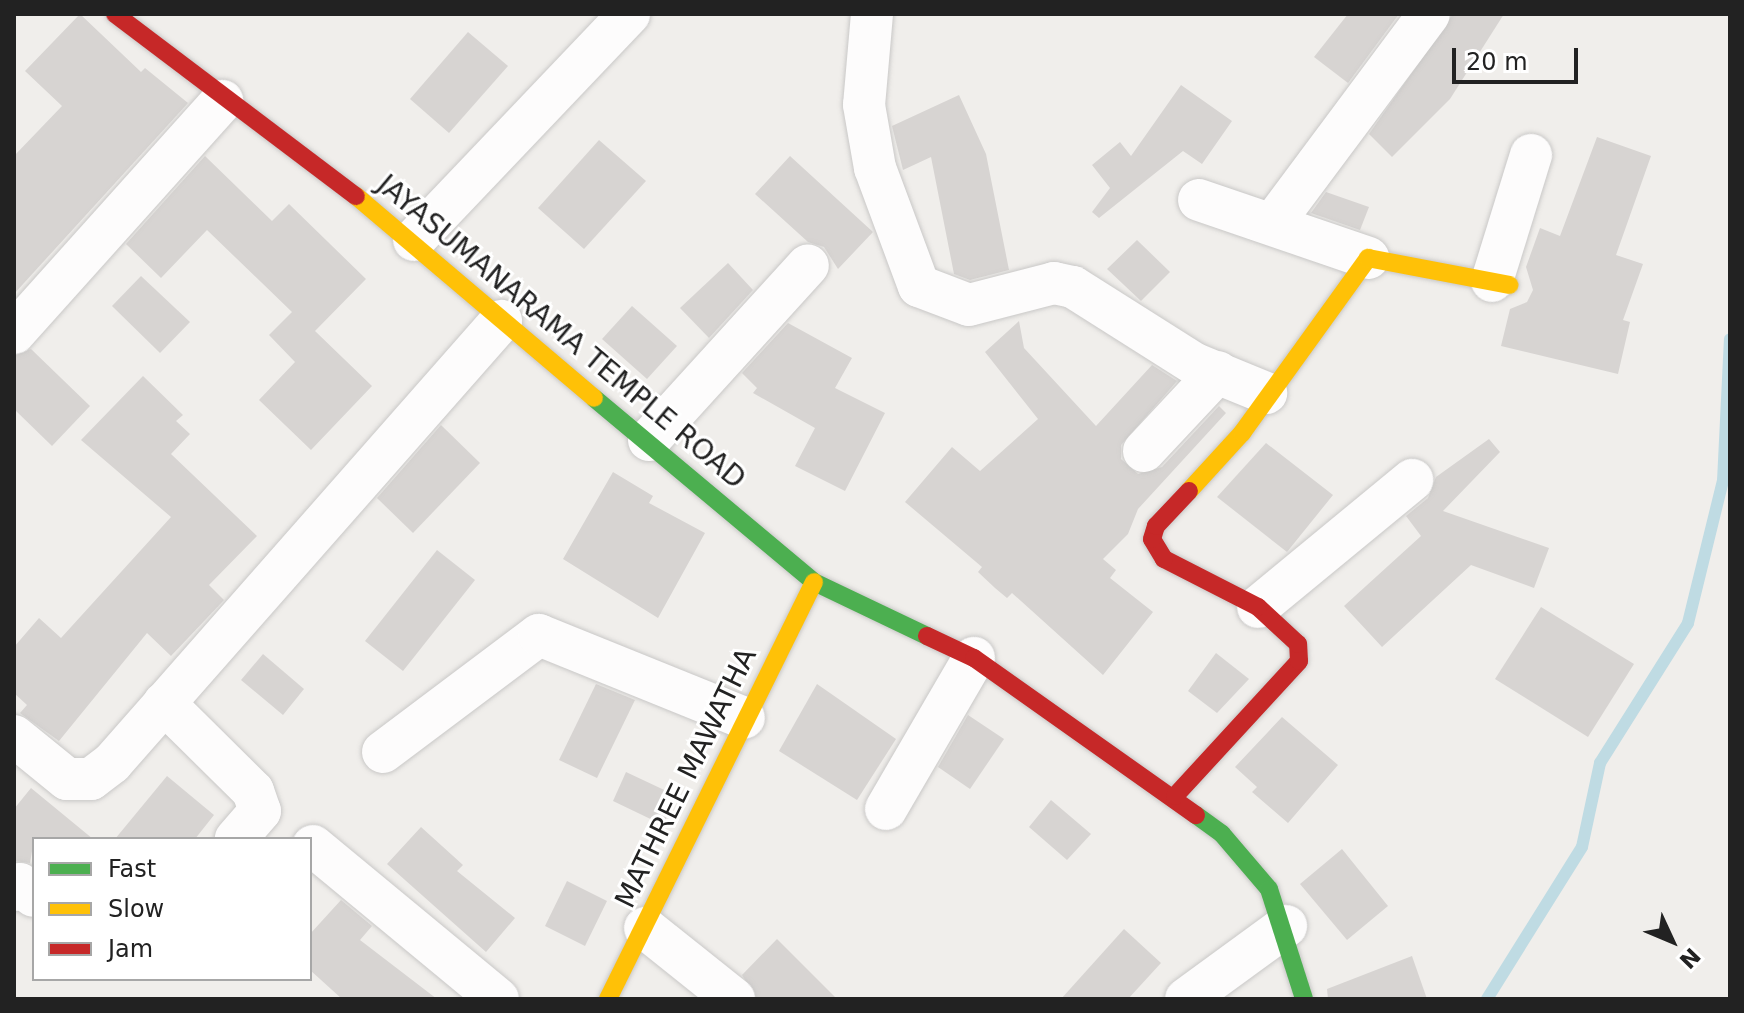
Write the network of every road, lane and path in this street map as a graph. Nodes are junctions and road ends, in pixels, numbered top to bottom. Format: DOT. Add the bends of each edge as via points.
graph roads {
  1 [pos="115,14"];
  2 [pos="629,14"];
  3 [pos="872,14"];
  4 [pos="1429,14"];
  5 [pos="222,101"];
  6 [pos="1531,155"];
  7 [pos="1199,200"];
  8 [pos="1274,222"];
  9 [pos="414,240"];
  10 [pos="1368,258"];
  11 [pos="808,265"];
  12 [pos="1501,283"];
  13 [pos="501,321"];
  14 [pos="14,333"];
  15 [pos="1218,372"];
  16 [pos="1266,393"];
  17 [pos="649,440"];
  18 [pos="1144,451"];
  19 [pos="1412,480"];
  20 [pos="814,582"];
  21 [pos="1258,607"];
  22 [pos="974,658"];
  23 [pos="164,703"];
  24 [pos="744,718"];
  25 [pos="14,736"];
  26 [pos="383,752"];
  27 [pos="1175,796"];
  28 [pos="886,809"];
  29 [pos="238,837"];
  30 [pos="313,846"];
  31 [pos="1286,926"];
  32 [pos="645,928"];
  33 [pos="498,999"];
  34 [pos="608,999"];
  35 [pos="734,999"];
  36 [pos="1186,999"];
  37 [pos="1304,999"];
  1 -- 5 [label="street, JAYASUMANARAMA TEMPLE ROAD"];
  2 -- 9 [label="street"];
  3 -- 15 [label="street" via="864,105 875,168 919,286 969,305 1054,283 1073,287"];
  4 -- 8 [label="street"];
  5 -- 9 [label="street, JAYASUMANARAMA TEMPLE ROAD"];
  5 -- 14 [label="street"];
  6 -- 12 [label="street"];
  7 -- 8 [label="street"];
  8 -- 10 [label="street"];
  9 -- 13 [label="street, JAYASUMANARAMA TEMPLE ROAD"];
  10 -- 12 [label="street"];
  10 -- 16 [label="street"];
  11 -- 17 [label="street"];
  13 -- 17 [label="street, JAYASUMANARAMA TEMPLE ROAD"];
  13 -- 23 [label="street"];
  15 -- 16 [label="street"];
  15 -- 18 [label="street"];
  16 -- 21 [label="street" via="1242,433 1156,526 1152,539 1164,559"];
  17 -- 20 [label="street, JAYASUMANARAMA TEMPLE ROAD"];
  19 -- 21 [label="street"];
  20 -- 22 [label="street, JAYASUMANARAMA TEMPLE ROAD"];
  20 -- 24 [label="street, MATHREE MAWATHA"];
  21 -- 27 [label="street" via="1298,644 1299,661"];
  22 -- 27 [label="street, JAYASUMANARAMA TEMPLE ROAD"];
  22 -- 28 [label="street"];
  23 -- 25 [label="street" via="91,779 67,779"];
  23 -- 29 [label="street" via="253,791 260,811"];
  24 -- 26 [label="street" via="539,635"];
  24 -- 32 [label="street, MATHREE MAWATHA"];
  27 -- 31 [label="street, JAYASUMANARAMA TEMPLE ROAD" via="1222,834 1269,889"];
  30 -- 33 [label="street"];
  31 -- 36 [label="street"];
  31 -- 37 [label="street, JAYASUMANARAMA TEMPLE ROAD"];
  32 -- 34 [label="street, MATHREE MAWATHA"];
  32 -- 35 [label="street"];
}
